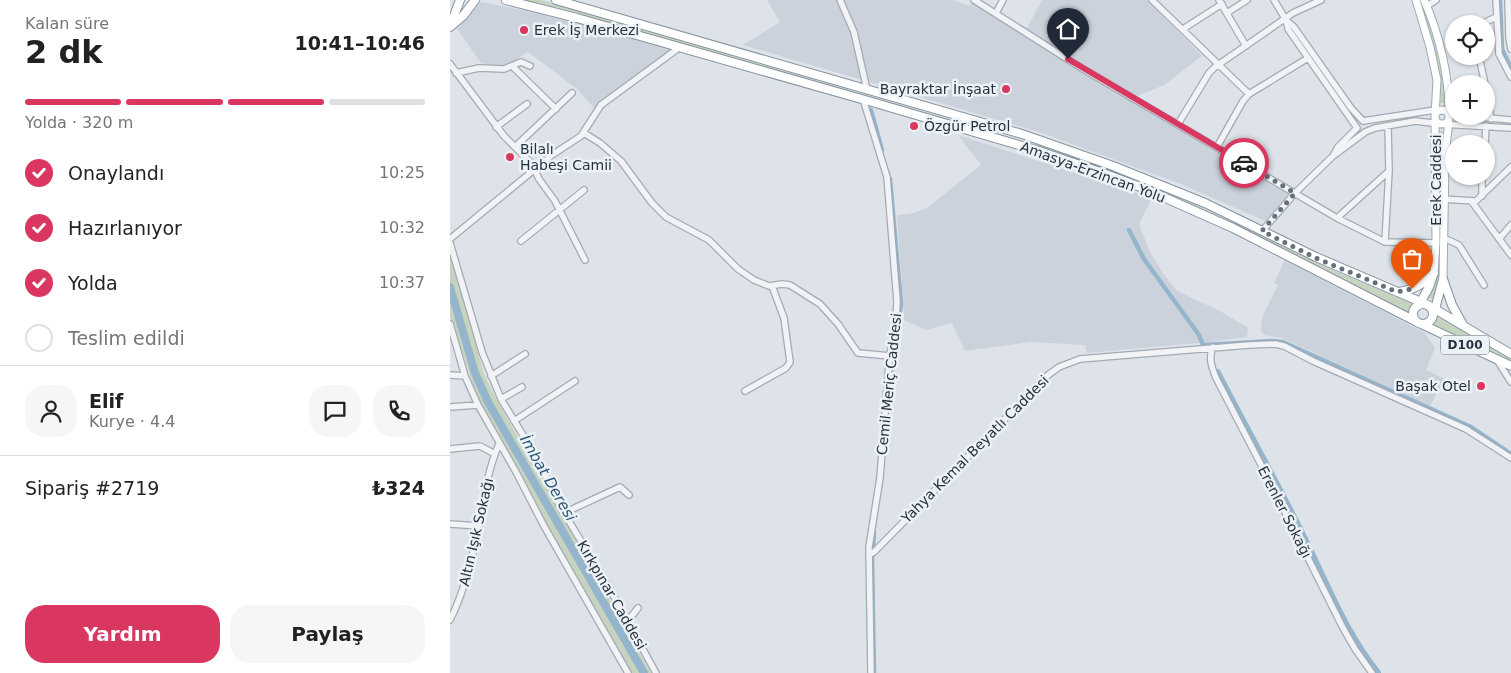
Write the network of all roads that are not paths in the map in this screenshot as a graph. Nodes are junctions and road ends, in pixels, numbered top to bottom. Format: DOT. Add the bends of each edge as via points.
graph roads {
  1 [pos="460,0"];
  2 [pos="475,0"];
  3 [pos="506,0"];
  4 [pos="556,0"];
  5 [pos="840,0"];
  6 [pos="974,0"];
  7 [pos="1003,0"];
  8 [pos="1152,0"];
  9 [pos="1247,0"];
  10 [pos="1274,0"];
  11 [pos="1321,0"];
  12 [pos="1416,0"];
  13 [pos="1436,0"];
  14 [pos="1496,0"];
  15 [pos="1508,0"];
  16 [pos="1221,2"];
  17 [pos="1425,3"];
  18 [pos="1227,13"];
  19 [pos="996,14"];
  20 [pos="1496,17"];
  21 [pos="1286,20"];
  22 [pos="450,27"];
  23 [pos="1183,29"];
  24 [pos="1246,46"];
  25 [pos="1511,46"];
  26 [pos="680,47"];
  27 [pos="1308,58"];
  28 [pos="450,64"];
  29 [pos="1219,64"];
  30 [pos="512,66"];
  31 [pos="530,66"];
  32 [pos="456,73"];
  33 [pos="1511,76"];
  34 [pos="867,90"];
  35 [pos="572,93"];
  36 [pos="1248,94"];
  37 [pos="863,99"];
  38 [pos="527,104"];
  39 [pos="556,109"];
  40 [pos="1443,117"];
  41 [pos="1495,119"];
  42 [pos="1511,120"];
  43 [pos="1363,121"];
  44 [pos="1178,124"];
  45 [pos="1388,126"];
  46 [pos="1486,126"];
  47 [pos="496,127"];
  48 [pos="1357,128"];
  49 [pos="1511,128"];
  50 [pos="1365,132"];
  51 [pos="584,133"];
  52 [pos="1486,135"];
  53 [pos="517,145"];
  54 [pos="1217,147"];
  55 [pos="1333,156"];
  56 [pos="1511,167"];
  57 [pos="535,170"];
  58 [pos="1389,171"];
  59 [pos="1482,185"];
  60 [pos="584,190"];
  61 [pos="1295,193"];
  62 [pos="1482,196"];
  63 [pos="1440,199"];
  64 [pos="1472,202"];
  65 [pos="559,210"];
  66 [pos="1337,218"];
  67 [pos="1511,225"];
  68 [pos="1262,231"];
  69 [pos="1444,238"];
  70 [pos="450,239"];
  71 [pos="1499,239"];
  72 [pos="521,241"];
  73 [pos="1385,242"];
  74 [pos="450,243"];
  75 [pos="1436,244"];
  76 [pos="1511,255"];
  77 [pos="585,260"];
  78 [pos="1434,273"];
  79 [pos="1443,279"];
  80 [pos="1484,285"];
  81 [pos="772,286"];
  82 [pos="1397,292"];
  83 [pos="1427,308"];
  84 [pos="1419,323"];
  85 [pos="450,324"];
  86 [pos="1465,327"];
  87 [pos="1213,347"];
  88 [pos="450,351"];
  89 [pos="459,353"];
  90 [pos="525,354"];
  91 [pos="1511,354"];
  92 [pos="890,356"];
  93 [pos="1497,360"];
  94 [pos="1511,366"];
  95 [pos="450,375"];
  96 [pos="465,376"];
  97 [pos="491,376"];
  98 [pos="575,381"];
  99 [pos="1511,382"];
  100 [pos="522,387"];
  101 [pos="744,391"];
  102 [pos="501,399"];
  103 [pos="478,405"];
  104 [pos="450,408"];
  105 [pos="514,421"];
  106 [pos="500,444"];
  107 [pos="450,449"];
  108 [pos="495,454"];
  109 [pos="1511,458"];
  110 [pos="629,495"];
  111 [pos="564,513"];
  112 [pos="450,524"];
  113 [pos="479,526"];
  114 [pos="869,555"];
  115 [pos="638,608"];
  116 [pos="450,620"];
  117 [pos="627,622"];
  118 [pos="628,673"];
  119 [pos="656,673"];
  120 [pos="870,673"];
  121 [pos="1372,673"];
  1 -- 22 [label="highway"];
  2 -- 22 [label="highway"];
  3 -- 26 [label="highway, Amasya-Erzincan Yolu / D100"];
  4 -- 34 [label="highway, Amasya-Erzincan Yolu / D100"];
  5 -- 34 [label="street" via="854,32"];
  6 -- 19 [label="street"];
  7 -- 19 [label="street"];
  8 -- 23 [label="street"];
  9 -- 18 [label="street"];
  10 -- 21 [label="street"];
  11 -- 21 [label="street"];
  12 -- 40 [label="main road, Erek Caddesi" via="1435,65"];
  13 -- 17 [label="street"];
  14 -- 20 [label="street"];
  15 -- 25 [label="street"];
  16 -- 18 [label="street"];
  16 -- 23 [label="street"];
  17 -- 40 [label="main road, Erek Caddesi" via="1443,65"];
  18 -- 24 [label="street"];
  19 -- 44 [label="street"];
  20 -- 33 [label="street" via="1499,54"];
  21 -- 24 [label="street"];
  21 -- 27 [label="street"];
  21 -- 43 [label="street"];
  23 -- 29 [label="street"];
  24 -- 29 [label="street"];
  26 -- 37 [label="highway, Amasya-Erzincan Yolu / D100"];
  26 -- 51 [label="street" via="601,105"];
  27 -- 36 [label="street"];
  27 -- 48 [label="street"];
  28 -- 32 [label="street"];
  29 -- 36 [label="street"];
  29 -- 44 [label="street"];
  30 -- 31 [label="street" via="521,62"];
  30 -- 32 [label="street" via="473,68"];
  30 -- 39 [label="street"];
  32 -- 47 [label="street"];
  34 -- 68 [label="highway, Amasya-Erzincan Yolu / D100" via="1082,154 1190,196"];
  35 -- 39 [label="street"];
  36 -- 54 [label="street"];
  37 -- 84 [label="highway, Amasya-Erzincan Yolu / D100" via="1036,150 1143,188 1233,228"];
  37 -- 92 [label="street, Cemil Meriç Caddesi" via="889,190 897,301"];
  38 -- 47 [label="street"];
  39 -- 53 [label="street"];
  40 -- 43 [label="street"];
  40 -- 45 [label="street"];
  40 -- 46 [label="street"];
  40 -- 63 [label="main road, Erek Caddesi"];
  40 -- 63 [label="main road, Erek Caddesi" via="1446,147"];
  41 -- 42 [label="street"];
  43 -- 48 [label="street"];
  43 -- 50 [label="street" via="1368,126"];
  44 -- 54 [label="street"];
  45 -- 50 [label="street"];
  45 -- 58 [label="street"];
  46 -- 49 [label="street"];
  46 -- 52 [label="street"];
  47 -- 57 [label="street"];
  48 -- 50 [label="street"];
  48 -- 55 [label="street"];
  50 -- 55 [label="street"];
  51 -- 57 [label="street"];
  51 -- 81 [label="street" via="621,161 666,217 710,240 749,277"];
  54 -- 61 [label="street"];
  55 -- 61 [label="street"];
  56 -- 62 [label="street"];
  57 -- 65 [label="street"];
  57 -- 70 [label="street"];
  58 -- 66 [label="street"];
  58 -- 73 [label="street"];
  59 -- 62 [label="street"];
  60 -- 65 [label="street"];
  61 -- 66 [label="street"];
  61 -- 68 [label="street"];
  62 -- 64 [label="street"];
  63 -- 64 [label="street"];
  63 -- 69 [label="main road, Erek Caddesi"];
  63 -- 75 [label="main road, Erek Caddesi"];
  64 -- 71 [label="street"];
  65 -- 72 [label="street"];
  65 -- 77 [label="street"];
  66 -- 73 [label="street"];
  67 -- 71 [label="street"];
  68 -- 82 [label="highway, Amasya-Erzincan Yolu / D100"];
  69 -- 79 [label="main road, Erek Caddesi"];
  69 -- 80 [label="street" via="1459,245"];
  71 -- 76 [label="street"];
  73 -- 75 [label="street"];
  74 -- 97 [label="street, Kırkpınar Caddesi"];
  75 -- 78 [label="main road, Erek Caddesi"];
  78 -- 82 [label="highway" via="1416,287"];
  78 -- 83 [label="highway"];
  79 -- 83 [label="highway" via="1441,290"];
  79 -- 86 [label="highway" via="1452,305"];
  81 -- 92 [label="street" via="790,286 820,304 858,354"];
  81 -- 101 [label="street" via="784,318 790,362 786,368"];
  82 -- 83 [label="highway, Amasya-Erzincan Yolu / D100"];
  83 -- 84 [label="highway, D100" via="1426,324"];
  83 -- 84 [label="highway" via="1414,309 1413,316"];
  83 -- 86 [label="highway, Amasya-Erzincan Yolu / D100"];
  84 -- 93 [label="highway, Amasya-Erzincan Yolu / D100"];
  85 -- 89 [label="street, Kırkpınar Caddesi"];
  86 -- 91 [label="highway, Amasya-Erzincan Yolu / D100"];
  87 -- 109 [label="street, Yahya Kemal Beyatlı Caddesi" via="1284,346 1466,429"];
  87 -- 114 [label="street, Yahya Kemal Beyatlı Caddesi" via="1094,357 1074,360 1059,367 1036,386"];
  87 -- 121 [label="street, Erenler Sokağı" via="1211,362 1216,378 1343,628"];
  88 -- 89 [label="street"];
  89 -- 96 [label="street, Kırkpınar Caddesi"];
  90 -- 97 [label="street"];
  92 -- 114 [label="street, Cemil Meriç Caddesi"];
  93 -- 94 [label="highway, Amasya-Erzincan Yolu / D100"];
  93 -- 99 [label="street"];
  95 -- 96 [label="street"];
  96 -- 103 [label="street, Kırkpınar Caddesi"];
  97 -- 102 [label="street, Kırkpınar Caddesi"];
  98 -- 105 [label="street"];
  100 -- 102 [label="street"];
  102 -- 105 [label="street, Kırkpınar Caddesi"];
  103 -- 104 [label="street"];
  103 -- 106 [label="street, Kırkpınar Caddesi"];
  105 -- 111 [label="street, Kırkpınar Caddesi" via="540,463"];
  106 -- 108 [label="street, Altın Işık Sokağı"];
  106 -- 118 [label="street, Kırkpınar Caddesi"];
  107 -- 108 [label="street" via="480,446"];
  108 -- 113 [label="street, Altın Işık Sokağı"];
  110 -- 111 [label="street" via="620,487"];
  111 -- 117 [label="street, Kırkpınar Caddesi"];
  112 -- 113 [label="street"];
  113 -- 116 [label="street, Altın Işık Sokağı" via="467,579"];
  114 -- 120 [label="street, Cemil Meriç Caddesi"];
  115 -- 117 [label="street"];
  117 -- 119 [label="street, Kırkpınar Caddesi"];
}
